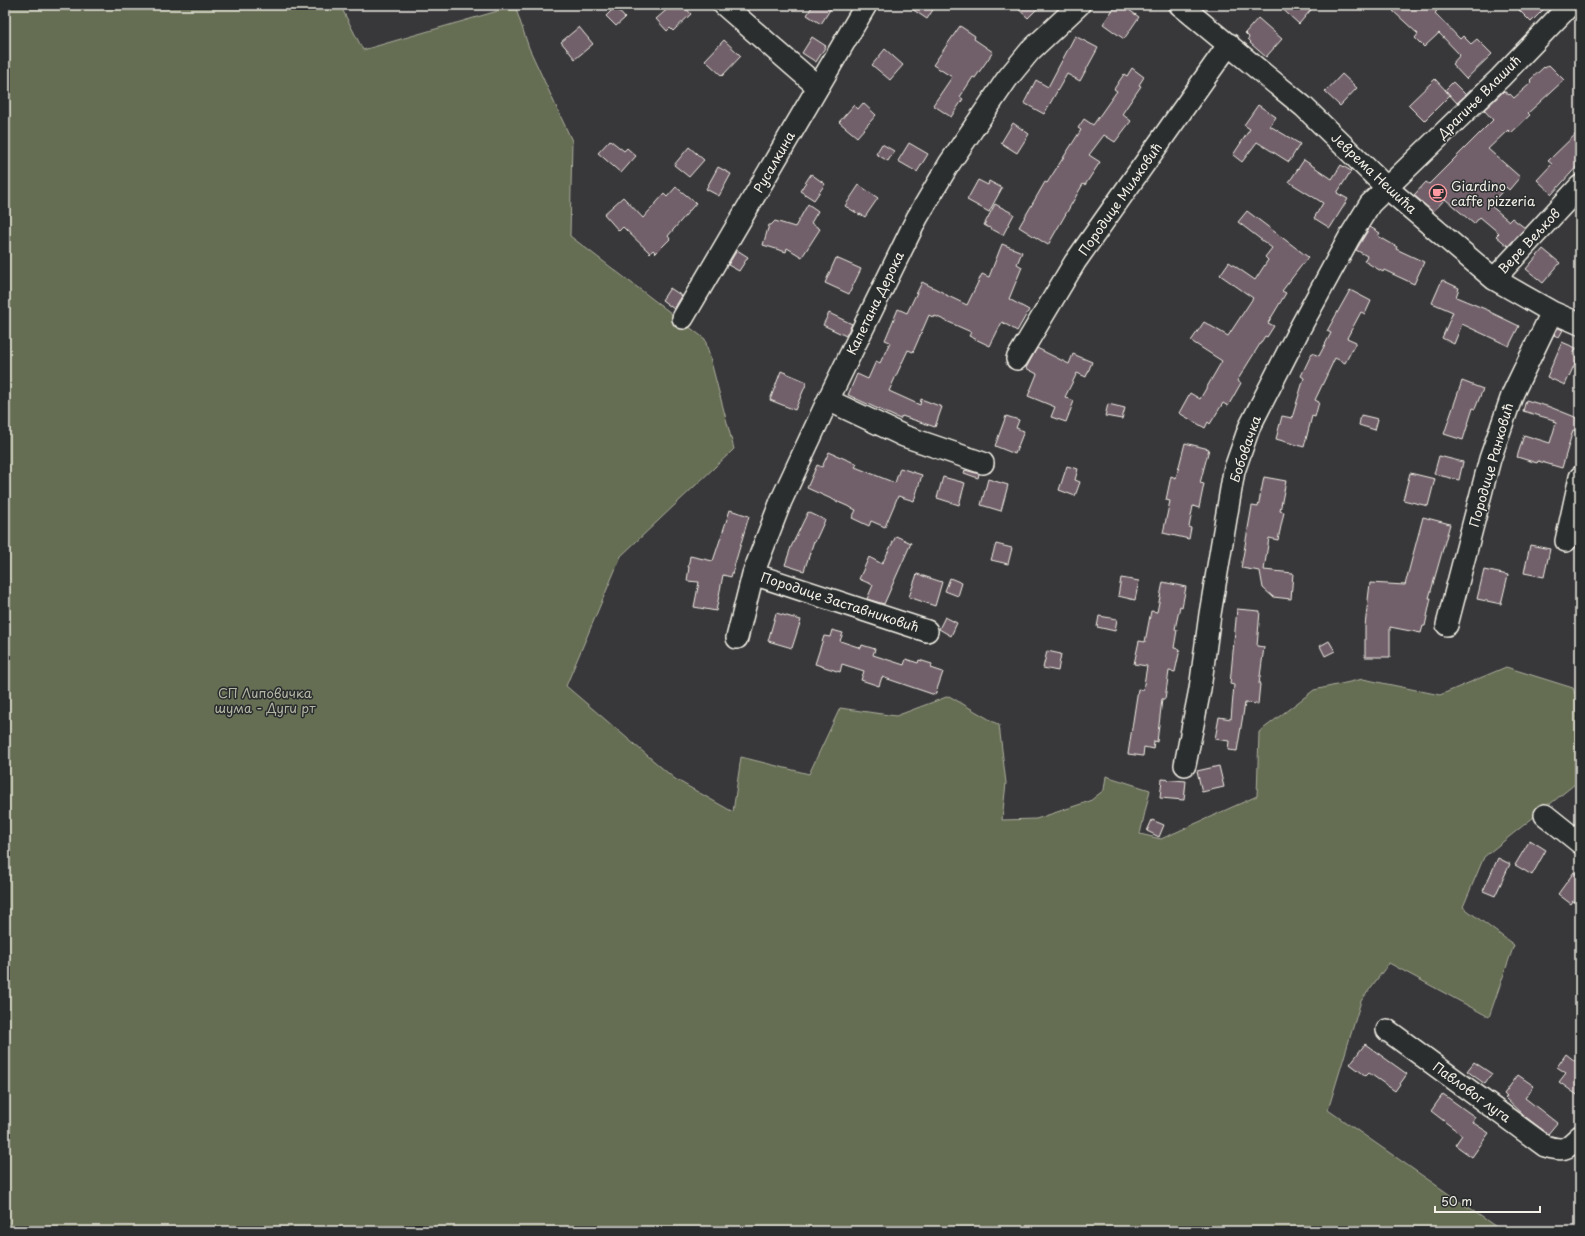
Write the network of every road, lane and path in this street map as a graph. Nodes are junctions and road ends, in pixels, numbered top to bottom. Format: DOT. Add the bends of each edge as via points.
graph roads {
  1 [pos="724,5"];
  2 [pos="866,5"];
  3 [pos="1079,5"];
  4 [pos="1180,5"];
  5 [pos="1570,5"];
  6 [pos="1229,44"];
  7 [pos="818,87"];
  8 [pos="1580,186"];
  9 [pos="1387,188"];
  10 [pos="1494,279"];
  11 [pos="1552,312"];
  12 [pos="683,318"];
  13 [pos="1580,324"];
  14 [pos="1017,359"];
  15 [pos="828,400"];
  16 [pos="983,463"];
  17 [pos="1580,477"];
  18 [pos="1566,541"];
  19 [pos="753,574"];
  20 [pos="1447,625"];
  21 [pos="927,631"];
  22 [pos="737,638"];
  23 [pos="1185,765"];
  24 [pos="1545,815"];
  25 [pos="1580,843"];
  26 [pos="1388,1030"];
  27 [pos="1580,1136"];
  1 -- 7 [label="street"];
  2 -- 7 [label="street, Русалкина"];
  3 -- 15 [label="street, Капетана Дерока" via="1030,51 1007,79 950,164 917,218"];
  4 -- 6 [label="street, Јеврема Нешића"];
  5 -- 9 [label="street, Драгиње Влашић" via="1500,78"];
  6 -- 9 [label="street, Јеврема Нешића" via="1304,107"];
  6 -- 14 [label="street, Породице Миљковић" via="1075,262"];
  7 -- 12 [label="street, Русалкина"];
  8 -- 10 [label="street, Вере Вељков"];
  9 -- 10 [label="street, Јеврема Нешића"];
  9 -- 23 [label="street, Бобовачка" via="1370,204 1349,238 1246,435 1234,471 1200,689"];
  10 -- 11 [label="street, Јеврема Нешића"];
  11 -- 13 [label="street, Јеврема Нешића"];
  11 -- 20 [label="street, Породице Ранковић" via="1513,393 1490,459"];
  15 -- 16 [label="street" via="904,436"];
  15 -- 19 [label="street, Капетана Дерока" via="781,501"];
  17 -- 18 [label="street"];
  19 -- 21 [label="street, Породице Заставниковић"];
  19 -- 22 [label="street, Капетана Дерока"];
  24 -- 25 [label="street"];
  26 -- 27 [label="street, Павловог луга" via="1546,1146 1558,1150 1568,1147"];
}
